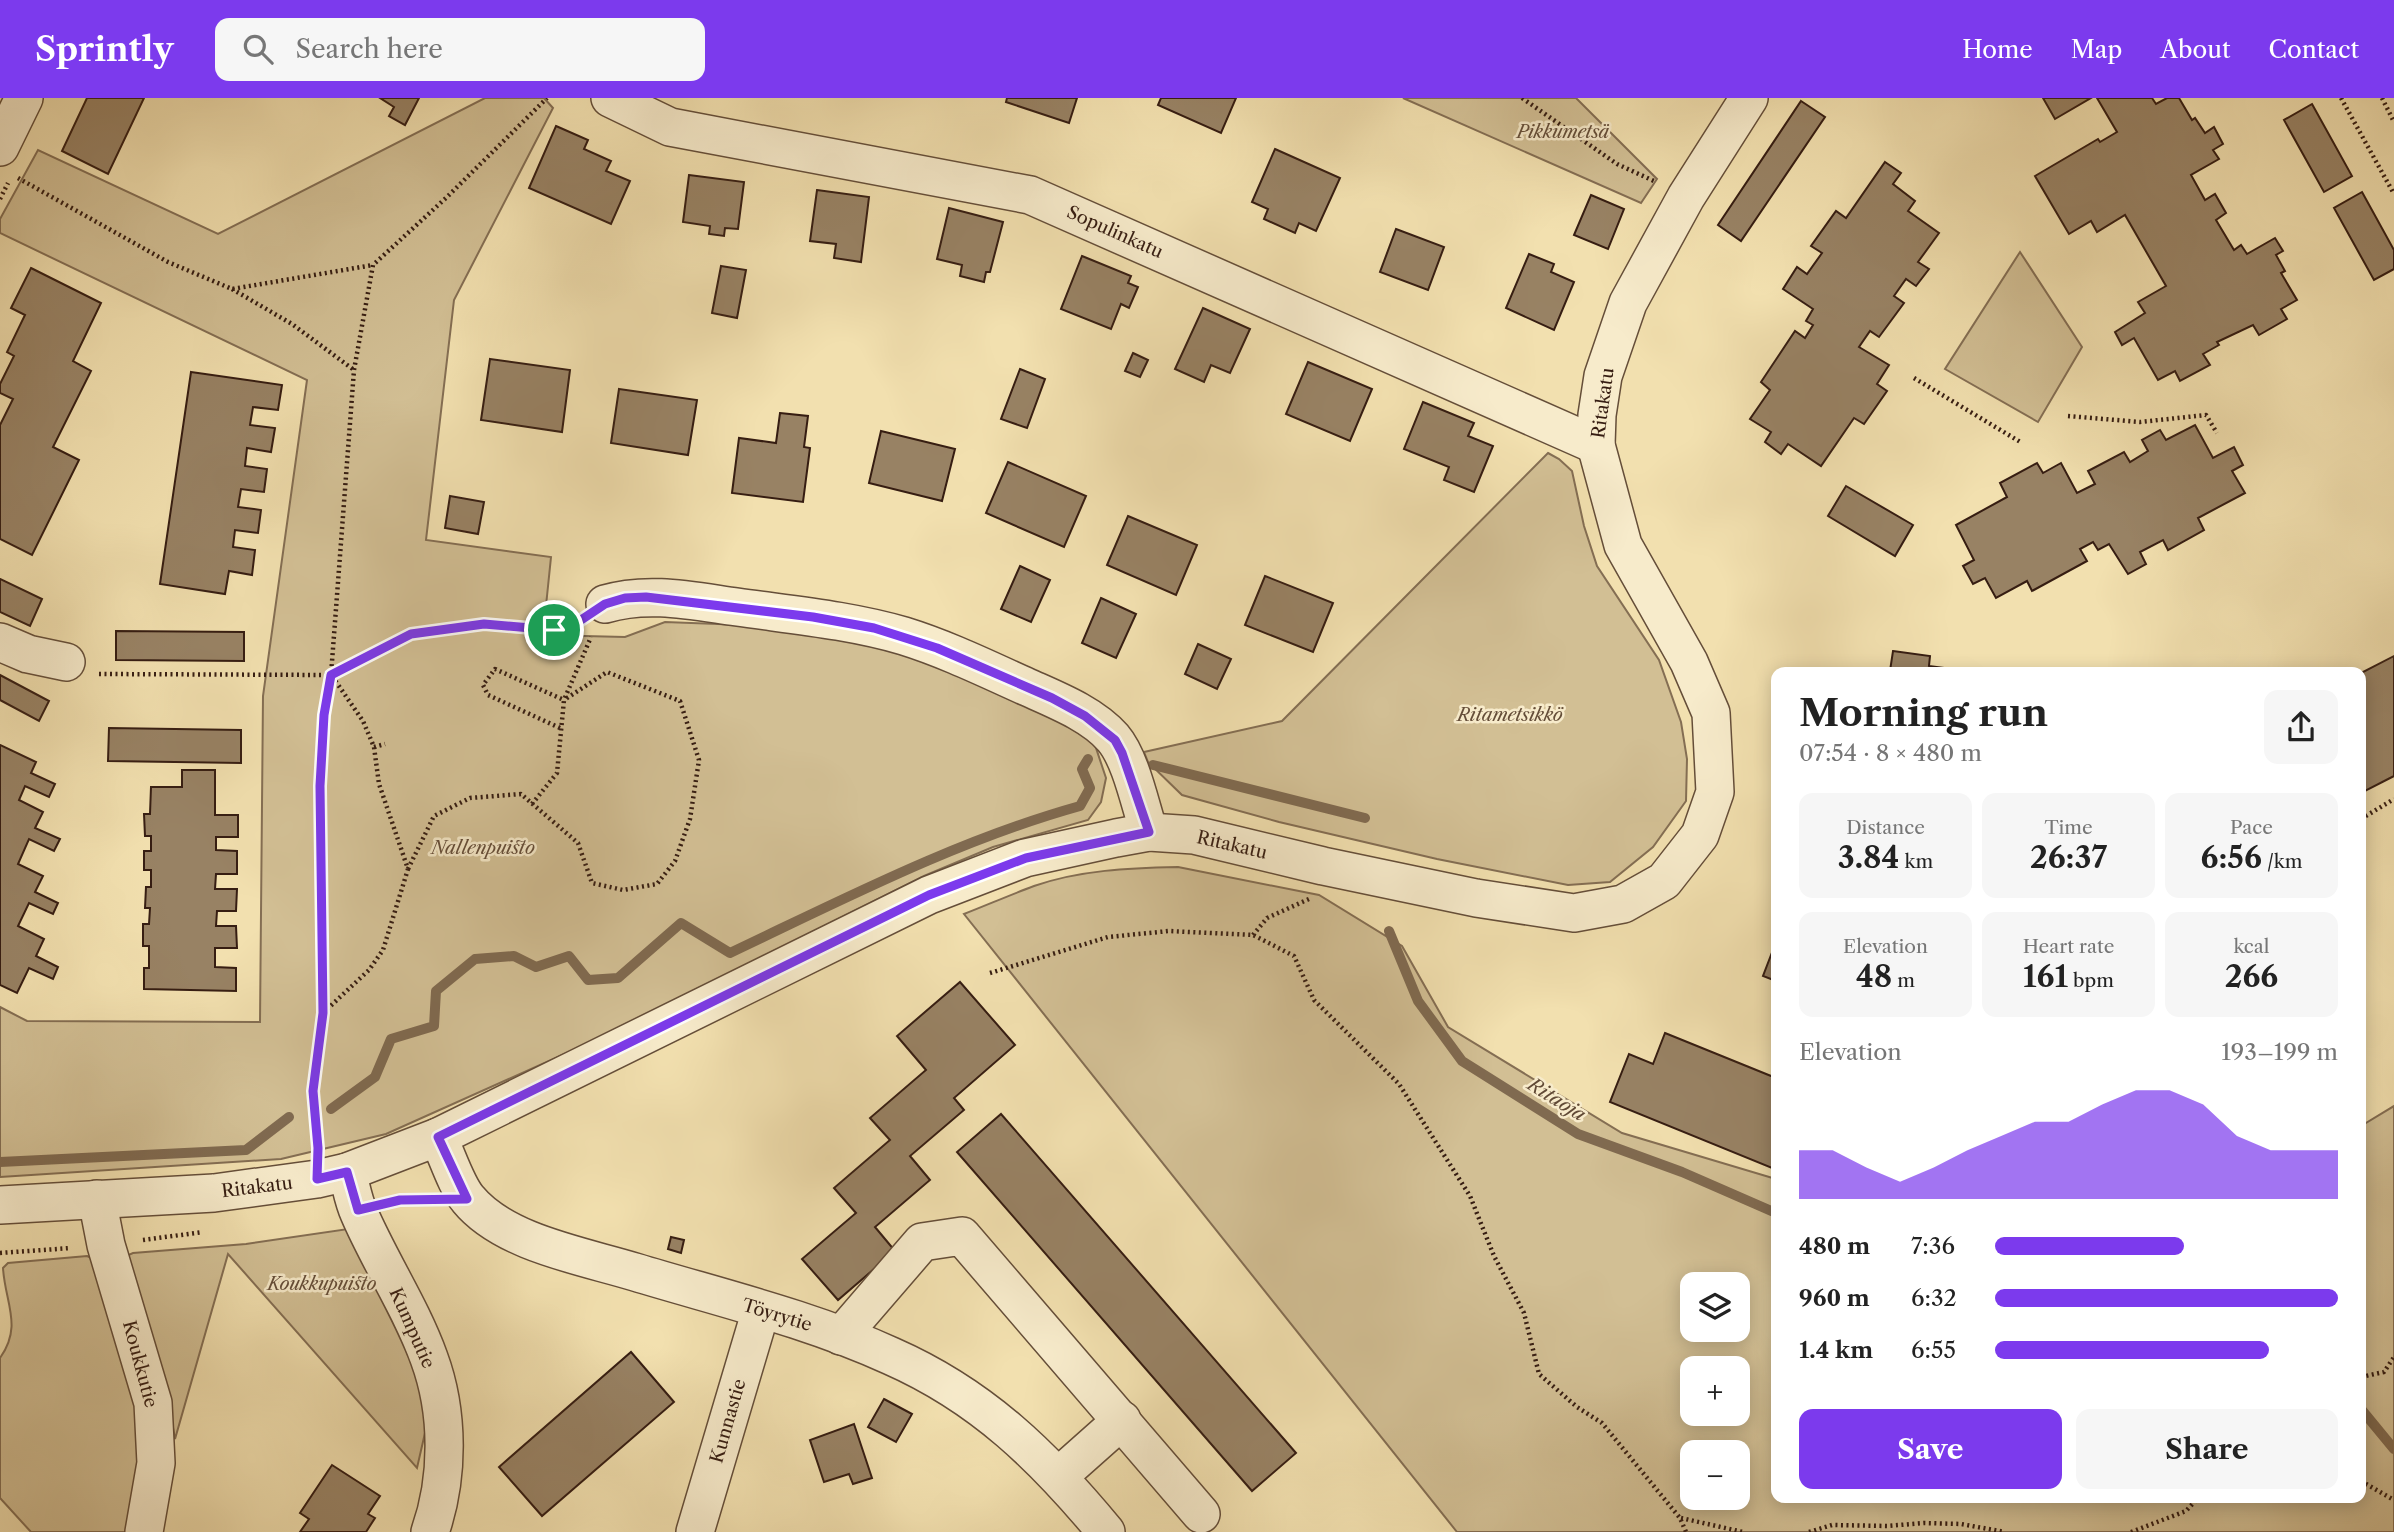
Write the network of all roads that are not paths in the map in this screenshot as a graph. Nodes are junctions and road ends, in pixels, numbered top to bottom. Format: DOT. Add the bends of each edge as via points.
graph roads {
  1 [pos="24,98"];
  2 [pos="610,98"];
  3 [pos="1749,98"];
  4 [pos="6,161"];
  5 [pos="1596,445"];
  6 [pos="605,604"];
  7 [pos="0,642"];
  8 [pos="66,662"];
  9 [pos="1149,832"];
  10 [pos="438,1137"];
  11 [pos="332,1176"];
  12 [pos="97,1199"];
  13 [pos="0,1205"];
  14 [pos="761,1310"];
  15 [pos="841,1336"];
  16 [pos="1122,1420"];
  17 [pos="1059,1476"];
  18 [pos="1201,1514"];
  19 [pos="144,1532"];
  20 [pos="430,1532"];
  21 [pos="695,1532"];
  22 [pos="1106,1532"];
  1 -- 4 [label="street"];
  2 -- 5 [label="street, Sopulinkatu" via="670,127 1030,195"];
  3 -- 5 [label="street, Ritakatu" via="1686,197 1628,303 1603,376"];
  5 -- 9 [label="street, Ritakatu" via="1623,545 1689,662 1711,713 1715,792 1700,835 1664,881 1623,904 1574,913 1476,898 1195,835"];
  6 -- 9 [label="street" via="625,598 672,599 844,622 906,637 972,663 1052,698 1103,728 1122,753"];
  7 -- 8 [label="street" via="27,654"];
  9 -- 10 [label="street, Ritakatu" via="1026,858 940,890"];
  10 -- 11 [label="street, Ritakatu"];
  10 -- 14 [label="street, Töyrytie" via="467,1199 500,1226 522,1237"];
  11 -- 12 [label="street, Ritakatu" via="214,1193"];
  11 -- 20 [label="street, Kumputie" via="358,1210 429,1357 441,1401 444,1441"];
  12 -- 13 [label="street, Ritakatu"];
  12 -- 19 [label="street, Koukkutie" via="153,1403 156,1463"];
  14 -- 15 [label="street, Töyrytie"];
  14 -- 21 [label="street, Kunnastie"];
  15 -- 16 [label="street" via="922,1242 962,1236"];
  15 -- 17 [label="street, Töyrytie" via="912,1366 965,1397"];
  16 -- 17 [label="street"];
  16 -- 18 [label="street"];
  17 -- 22 [label="street, Töyrytie"];
}
